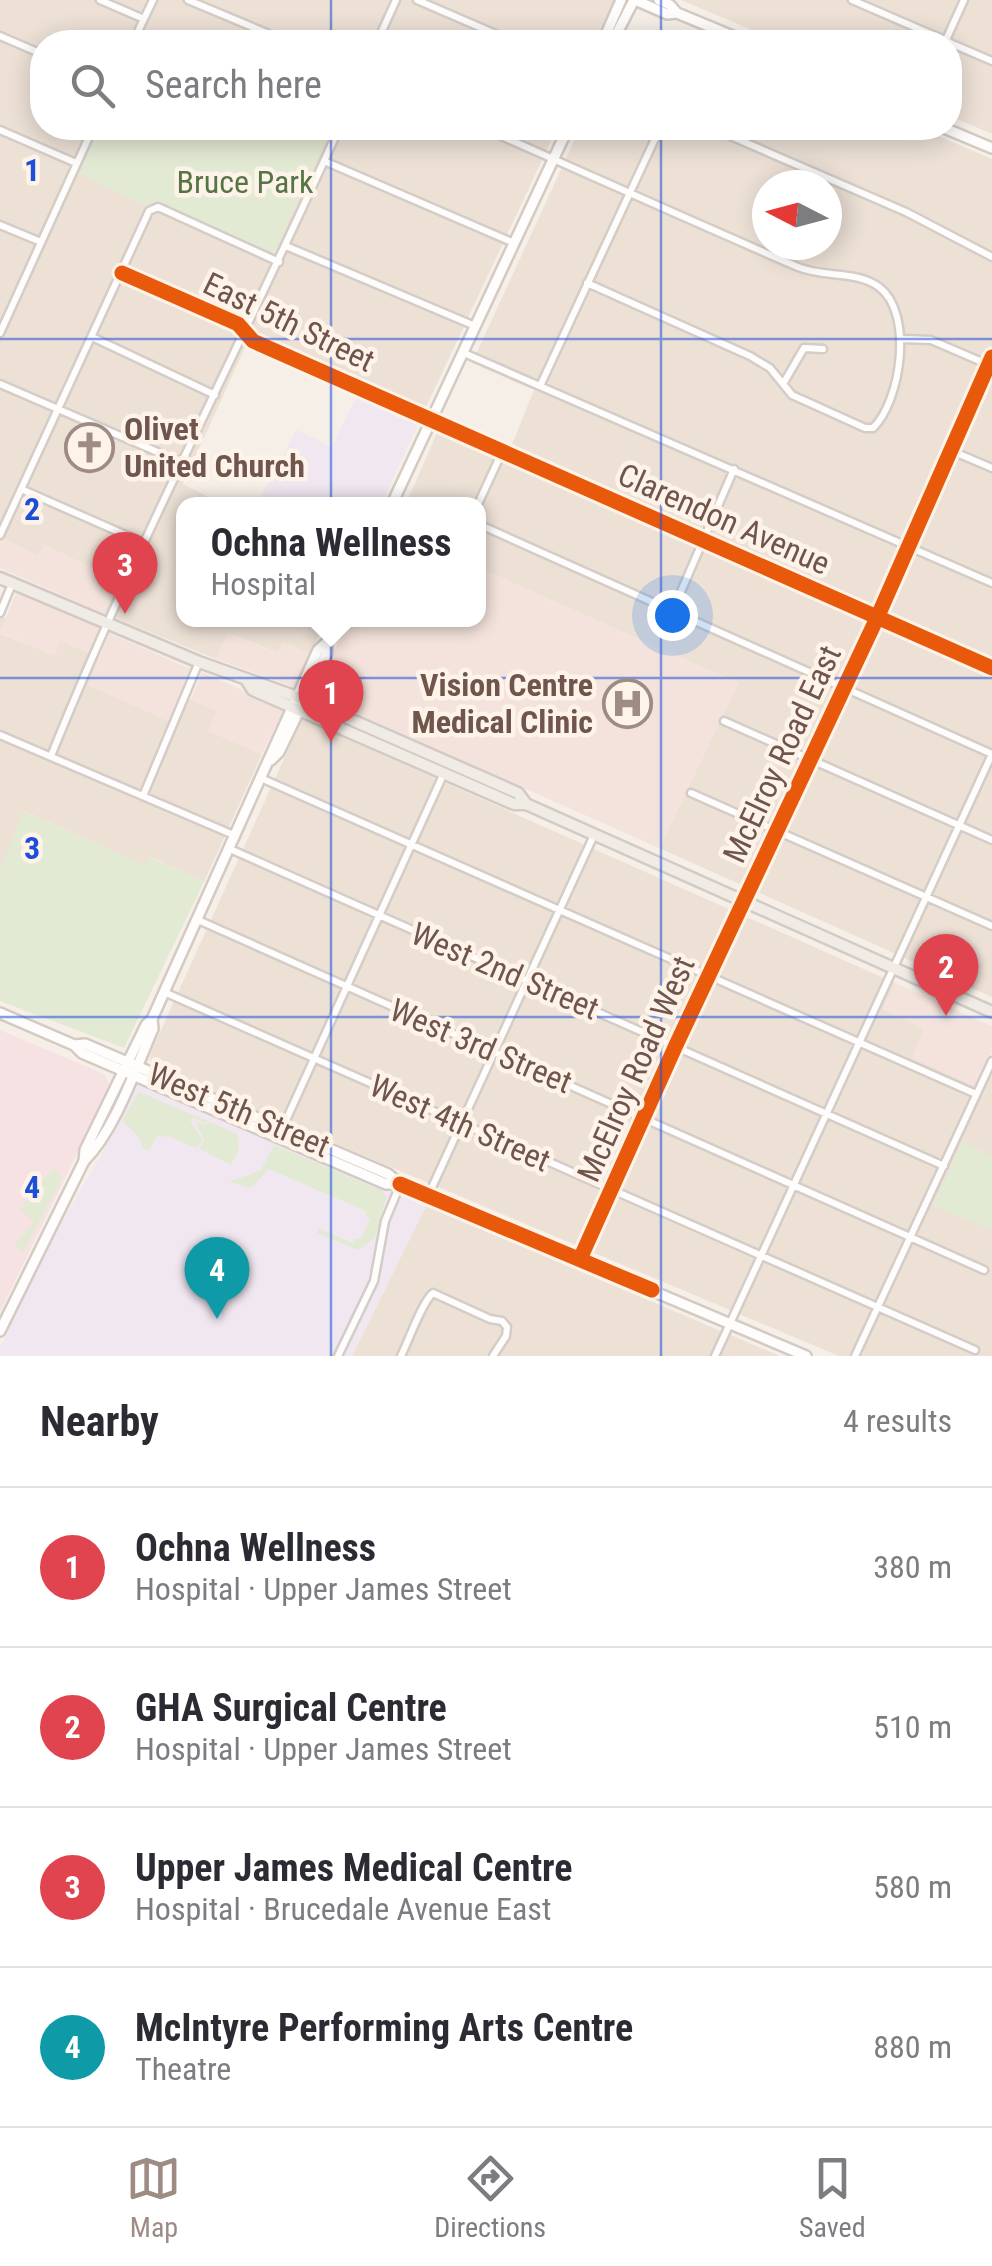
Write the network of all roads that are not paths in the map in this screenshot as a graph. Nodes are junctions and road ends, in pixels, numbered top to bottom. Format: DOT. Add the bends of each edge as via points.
graph roads {
  1 [pos="100,0"];
  2 [pos="152,0"];
  3 [pos="188,0"];
  4 [pos="396,0"];
  5 [pos="417,0"];
  6 [pos="621,0"];
  7 [pos="635,0"];
  8 [pos="659,0"];
  9 [pos="852,0"];
  10 [pos="964,0"];
  11 [pos="677,13"];
  12 [pos="144,18"];
  13 [pos="138,30"];
  14 [pos="259,30"];
  15 [pos="382,30"];
  16 [pos="486,30"];
  17 [pos="608,30"];
  18 [pos="619,30"];
  19 [pos="718,30"];
  20 [pos="920,30"];
  21 [pos="952,30"];
  22 [pos="0,36"];
  23 [pos="962,48"];
  24 [pos="30,49"];
  25 [pos="992,61"];
  26 [pos="0,130"];
  27 [pos="962,136"];
  28 [pos="87,140"];
  29 [pos="334,140"];
  30 [pos="511,140"];
  31 [pos="562,140"];
  32 [pos="654,140"];
  33 [pos="740,140"];
  34 [pos="992,148"];
  35 [pos="554,158"];
  36 [pos="324,161"];
  37 [pos="76,163"];
  38 [pos="629,192"];
  39 [pos="0,224"];
  40 [pos="41,242"];
  41 [pos="515,244"];
  42 [pos="286,246"];
  43 [pos="992,257"];
  44 [pos="279,262"];
  45 [pos="122,274"];
  46 [pos="587,283"];
  47 [pos="476,326"];
  48 [pos="0,332"];
  49 [pos="246,332"];
  50 [pos="92,338"];
  51 [pos="901,339"];
  52 [pos="823,350"];
  53 [pos="464,353"];
  54 [pos="991,363"];
  55 [pos="0,384"];
  56 [pos="541,384"];
  57 [pos="783,384"];
  58 [pos="215,395"];
  59 [pos="58,408"];
  60 [pos="432,420"];
  61 [pos="503,450"];
  62 [pos="952,451"];
  63 [pos="183,463"];
  64 [pos="992,468"];
  65 [pos="734,469"];
  66 [pos="21,489"];
  67 [pos="395,497"];
  68 [pos="481,497"];
  69 [pos="486,528"];
  70 [pos="0,535"];
  71 [pos="703,539"];
  72 [pos="144,543"];
  73 [pos="909,546"];
  74 [pos="0,578"];
  75 [pos="992,582"];
  76 [pos="12,583"];
  77 [pos="673,610"];
  78 [pos="0,613"];
  79 [pos="877,618"];
  80 [pos="106,623"];
  81 [pos="334,627"];
  82 [pos="199,662"];
  83 [pos="992,668"];
  84 [pos="844,688"];
  85 [pos="298,703"];
  86 [pos="724,721"];
  87 [pos="0,736"];
  88 [pos="992,754"];
  89 [pos="52,756"];
  90 [pos="810,759"];
  91 [pos="444,774"];
  92 [pos="263,778"];
  93 [pos="690,793"];
  94 [pos="143,796"];
  95 [pos="526,804"];
  96 [pos="958,825"];
  97 [pos="776,830"];
  98 [pos="594,835"];
  99 [pos="236,836"];
  100 [pos="992,840"];
  101 [pos="412,844"];
  102 [pos="230,849"];
  103 [pos="925,896"];
  104 [pos="743,901"];
  105 [pos="562,910"];
  106 [pos="379,916"];
  107 [pos="198,920"];
  108 [pos="992,926"];
  109 [pos="892,968"];
  110 [pos="708,976"];
  111 [pos="528,981"];
  112 [pos="346,988"];
  113 [pos="164,992"];
  114 [pos="992,1012"];
  115 [pos="0,1013"];
  116 [pos="859,1042"];
  117 [pos="676,1045"];
  118 [pos="496,1053"];
  119 [pos="314,1058"];
  120 [pos="992,1061"];
  121 [pos="130,1069"];
  122 [pos="976,1094"];
  123 [pos="828,1115"];
  124 [pos="644,1117"];
  125 [pos="462,1123"];
  126 [pos="282,1129"];
  127 [pos="944,1166"];
  128 [pos="400,1184"];
  129 [pos="793,1186"];
  130 [pos="610,1191"];
  131 [pos="428,1196"];
  132 [pos="911,1238"];
  133 [pos="760,1255"];
  134 [pos="580,1259"];
  135 [pos="984,1270"];
  136 [pos="878,1308"];
  137 [pos="730,1323"];
  138 [pos="0,1331"];
  139 [pos="975,1350"];
  140 [pos="338,1356"];
  141 [pos="401,1356"];
  142 [pos="494,1356"];
  143 [pos="715,1356"];
  144 [pos="806,1356"];
  145 [pos="856,1356"];
  1 -- 12 [label="street"];
  2 -- 12 [label="street"];
  3 -- 14 [label="street"];
  4 -- 15 [label="street"];
  5 -- 16 [label="street"];
  6 -- 17 [label="main road"];
  7 -- 11 [label="main road"];
  7 -- 18 [label="main road"];
  8 -- 11 [label="main road"];
  9 -- 20 [label="street"];
  10 -- 21 [label="street"];
  11 -- 19 [label="main road"];
  12 -- 13 [label="street"];
  22 -- 24 [label="street"];
  23 -- 25 [label="street"];
  26 -- 37 [label="street"];
  27 -- 34 [label="main road"];
  28 -- 37 [label="street"];
  29 -- 36 [label="street"];
  30 -- 35 [label="street"];
  31 -- 35 [label="main road"];
  32 -- 38 [label="street"];
  33 -- 43 [label="street"];
  35 -- 38 [label="street"];
  35 -- 41 [label="main road"];
  36 -- 41 [label="street"];
  36 -- 42 [label="street"];
  37 -- 40 [label="street"];
  38 -- 46 [label="street"];
  38 -- 51 [label="street" via="810,272 879,287 898,316"];
  39 -- 40 [label="street"];
  40 -- 48 [label="street"];
  41 -- 47 [label="main road"];
  42 -- 44 [label="street"];
  42 -- 47 [label="street"];
  44 -- 45 [label="street" via="158,207"];
  44 -- 49 [label="street"];
  45 -- 49 [label="street, East 5th Street"];
  45 -- 50 [label="street"];
  46 -- 56 [label="street"];
  46 -- 57 [label="street" via="750,356"];
  47 -- 53 [label="main road"];
  49 -- 58 [label="street"];
  49 -- 60 [label="street, East 5th Street" via="253,341"];
  50 -- 58 [label="street"];
  50 -- 59 [label="street"];
  51 -- 54 [label="street" via="931,340"];
  51 -- 57 [label="street" via="896,379 873,428 792,394"];
  52 -- 57 [label="street" via="804,348"];
  53 -- 56 [label="street"];
  53 -- 60 [label="main road"];
  54 -- 62 [label="street, McElroy Road East"];
  55 -- 59 [label="street"];
  56 -- 65 [label="street"];
  58 -- 63 [label="street"];
  59 -- 63 [label="street"];
  59 -- 66 [label="street"];
  60 -- 61 [label="street, Clarendon Avenue"];
  60 -- 67 [label="main road"];
  61 -- 68 [label="street"];
  61 -- 71 [label="street, Clarendon Avenue"];
  62 -- 64 [label="street"];
  62 -- 73 [label="street, McElroy Road East"];
  63 -- 72 [label="street"];
  65 -- 71 [label="street"];
  65 -- 73 [label="street"];
  66 -- 70 [label="street"];
  66 -- 72 [label="street"];
  69 -- 77 [label="street"];
  71 -- 77 [label="street"];
  71 -- 79 [label="street, Clarendon Avenue"];
  72 -- 80 [label="street"];
  73 -- 75 [label="street"];
  73 -- 79 [label="street, McElroy Road East"];
  74 -- 76 [label="main road"];
  76 -- 78 [label="street"];
  76 -- 80 [label="main road"];
  77 -- 84 [label="street"];
  79 -- 83 [label="street, Clarendon Avenue"];
  79 -- 84 [label="street, McElroy Road East"];
  80 -- 82 [label="main road"];
  80 -- 89 [label="street"];
  81 -- 85 [label="main road" via="327,654"];
  82 -- 85 [label="main road"];
  82 -- 94 [label="street"];
  84 -- 88 [label="street"];
  84 -- 90 [label="street, McElroy Road East"];
  85 -- 91 [label="main road"];
  85 -- 92 [label="main road"];
  85 -- 95 [label="main road" via="518,792"];
  86 -- 90 [label="street"];
  87 -- 89 [label="street"];
  88 -- 96 [label="street"];
  89 -- 94 [label="street"];
  90 -- 96 [label="street"];
  90 -- 97 [label="street, McElroy Road East"];
  91 -- 95 [label="main road"];
  91 -- 101 [label="street"];
  92 -- 99 [label="main road"];
  92 -- 101 [label="street"];
  93 -- 97 [label="street"];
  94 -- 99 [label="street"];
  95 -- 98 [label="main road"];
  96 -- 100 [label="street"];
  96 -- 103 [label="street"];
  97 -- 103 [label="street"];
  97 -- 104 [label="street, McElroy Road East"];
  98 -- 104 [label="main road"];
  98 -- 105 [label="street"];
  99 -- 102 [label="main road"];
  101 -- 105 [label="street"];
  101 -- 106 [label="street"];
  102 -- 106 [label="street, West 2nd Street"];
  102 -- 107 [label="main road"];
  103 -- 108 [label="street"];
  103 -- 109 [label="street"];
  104 -- 109 [label="main road"];
  104 -- 110 [label="street, McElroy Road West"];
  105 -- 110 [label="street"];
  105 -- 111 [label="street"];
  106 -- 111 [label="street, West 2nd Street"];
  106 -- 112 [label="street"];
  107 -- 112 [label="street, West 3rd Street"];
  107 -- 113 [label="main road"];
  109 -- 114 [label="main road"];
  109 -- 116 [label="street"];
  110 -- 116 [label="street"];
  110 -- 117 [label="street, McElroy Road West"];
  111 -- 117 [label="street, West 2nd Street"];
  111 -- 118 [label="street"];
  112 -- 118 [label="street, West 3rd Street"];
  112 -- 119 [label="street"];
  113 -- 119 [label="street, West 4th Street"];
  113 -- 121 [label="main road"];
  115 -- 121 [label="main road, West 5th Street" via="85,1044"];
  116 -- 122 [label="street"];
  116 -- 123 [label="street"];
  117 -- 123 [label="street, West 2nd Street"];
  117 -- 124 [label="street, McElroy Road West"];
  118 -- 124 [label="street, West 3rd Street"];
  118 -- 125 [label="street"];
  119 -- 125 [label="street, West 4th Street"];
  119 -- 126 [label="street"];
  120 -- 122 [label="street"];
  121 -- 126 [label="main road, West 5th Street"];
  121 -- 128 [label="main road, West 5th Street" via="386,1184"];
  121 -- 138 [label="main road" via="96,1150"];
  122 -- 127 [label="street"];
  123 -- 127 [label="street, West 2nd Street"];
  123 -- 129 [label="street"];
  124 -- 129 [label="street, West 3rd Street"];
  124 -- 130 [label="street, McElroy Road West"];
  125 -- 130 [label="street, West 4th Street"];
  125 -- 131 [label="street"];
  126 -- 128 [label="main road, West 5th Street"];
  127 -- 132 [label="street"];
  128 -- 131 [label="main road, West 5th Street"];
  128 -- 140 [label="street" via="374,1281"];
  129 -- 132 [label="street, West 3rd Street"];
  129 -- 133 [label="street"];
  130 -- 133 [label="street, West 4th Street"];
  130 -- 134 [label="street, McElroy Road West"];
  131 -- 134 [label="main road, West 5th Street"];
  132 -- 135 [label="street, West 3rd Street"];
  132 -- 136 [label="street"];
  133 -- 136 [label="street, West 4th Street"];
  133 -- 137 [label="street"];
  134 -- 137 [label="main road, West 5th Street"];
  136 -- 139 [label="street, West 4th Street"];
  136 -- 145 [label="street"];
  137 -- 143 [label="street"];
  137 -- 144 [label="main road, West 5th Street"];
  141 -- 142 [label="street" via="432,1293 502,1321 506,1336"];
}
